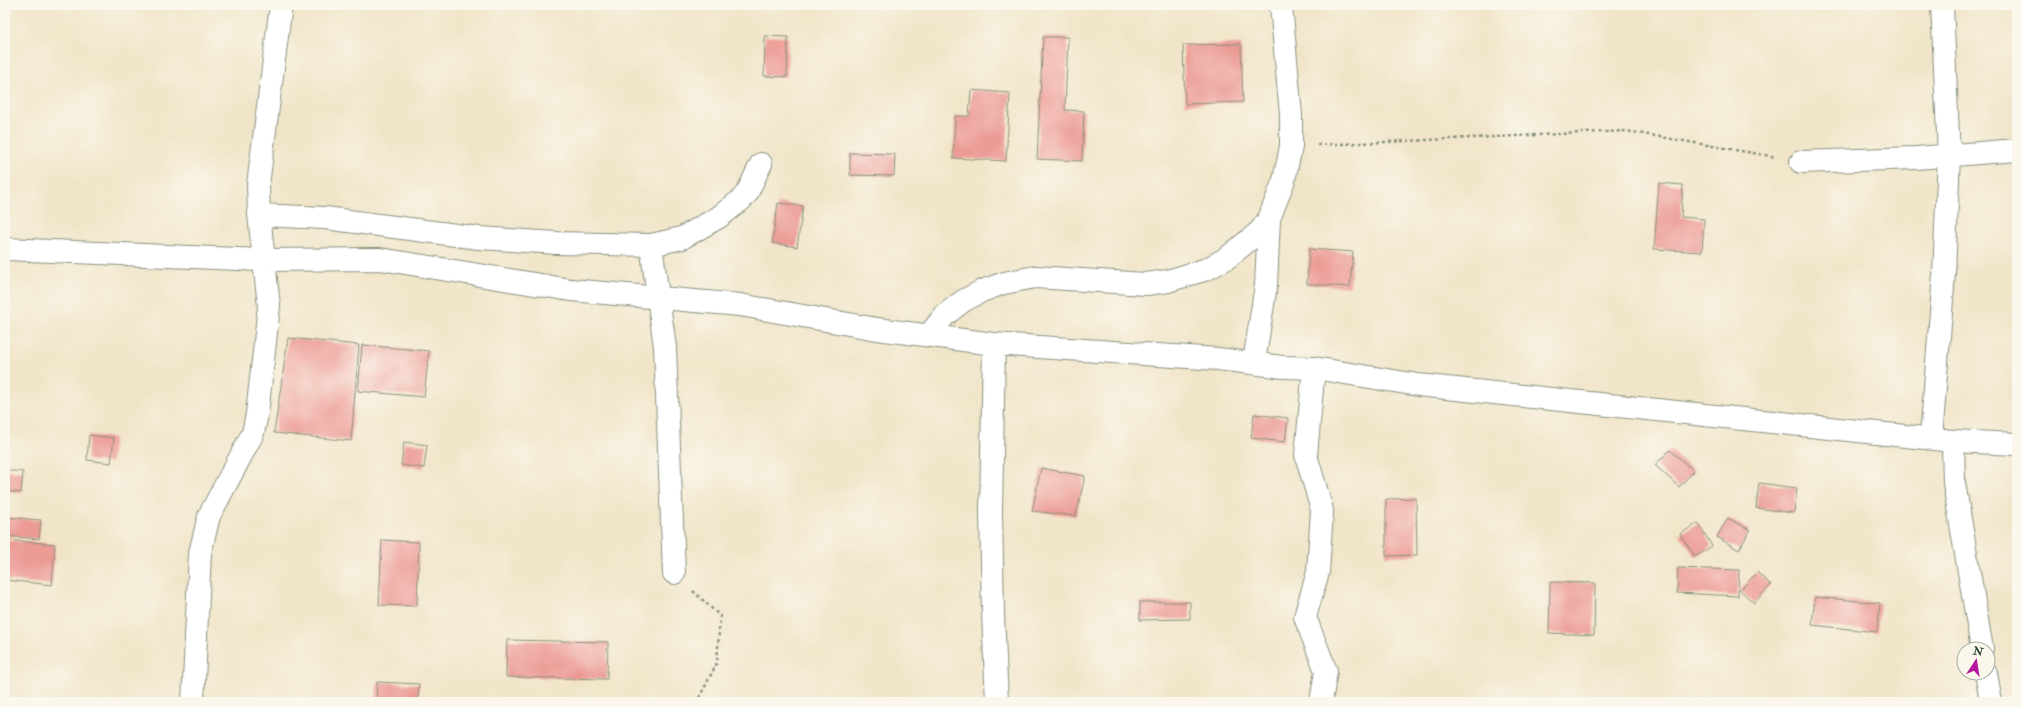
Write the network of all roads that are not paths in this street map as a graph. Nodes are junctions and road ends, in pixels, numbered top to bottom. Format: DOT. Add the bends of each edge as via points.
graph roads {
  1 [pos="281,5"];
  2 [pos="1281,5"];
  3 [pos="1942,5"];
  4 [pos="2017,150"];
  5 [pos="1949,156"];
  6 [pos="1801,162"];
  7 [pos="761,164"];
  8 [pos="259,215"];
  9 [pos="1269,219"];
  10 [pos="479,238"];
  11 [pos="651,245"];
  12 [pos="5,249"];
  13 [pos="263,260"];
  14 [pos="464,271"];
  15 [pos="658,299"];
  16 [pos="929,335"];
  17 [pos="994,344"];
  18 [pos="1254,362"];
  19 [pos="1314,368"];
  20 [pos="1931,438"];
  21 [pos="1953,440"];
  22 [pos="2017,444"];
  23 [pos="674,573"];
  24 [pos="1981,641"];
  25 [pos="1987,681"];
  26 [pos="193,702"];
  27 [pos="998,702"];
  28 [pos="1321,702"];
  29 [pos="1991,702"];
  1 -- 8 [label="street" via="258,185"];
  2 -- 9 [label="street" via="1291,114 1291,147 1284,180"];
  3 -- 5 [label="street"];
  4 -- 5 [label="street"];
  5 -- 6 [label="street"];
  5 -- 20 [label="street" via="1944,274"];
  7 -- 11 [label="street" via="747,193 720,217 682,238"];
  8 -- 10 [label="street" via="325,218"];
  8 -- 13 [label="street"];
  9 -- 16 [label="street" via="1260,231 1208,269 1168,281 1146,284 1034,277 1004,283 963,301 945,315"];
  9 -- 18 [label="street" via="1266,285"];
  10 -- 11 [label="street"];
  10 -- 14 [label="street"];
  11 -- 15 [label="street"];
  12 -- 13 [label="street"];
  13 -- 14 [label="street" via="380,259"];
  13 -- 26 [label="street" via="269,306 257,414 253,433 209,516 204,532 200,553"];
  14 -- 15 [label="street" via="571,290"];
  15 -- 16 [label="street" via="740,305 877,329"];
  15 -- 23 [label="street" via="665,347"];
  16 -- 17 [label="street"];
  17 -- 18 [label="street"];
  17 -- 27 [label="street" via="991,512"];
  18 -- 19 [label="street" via="1283,367"];
  19 -- 20 [label="street" via="1418,385"];
  19 -- 28 [label="street" via="1306,455 1322,510 1318,572 1305,617 1326,670"];
  20 -- 21 [label="street"];
  21 -- 22 [label="street"];
  21 -- 24 [label="street" via="1954,483"];
  25 -- 29 [label="street"];
}
